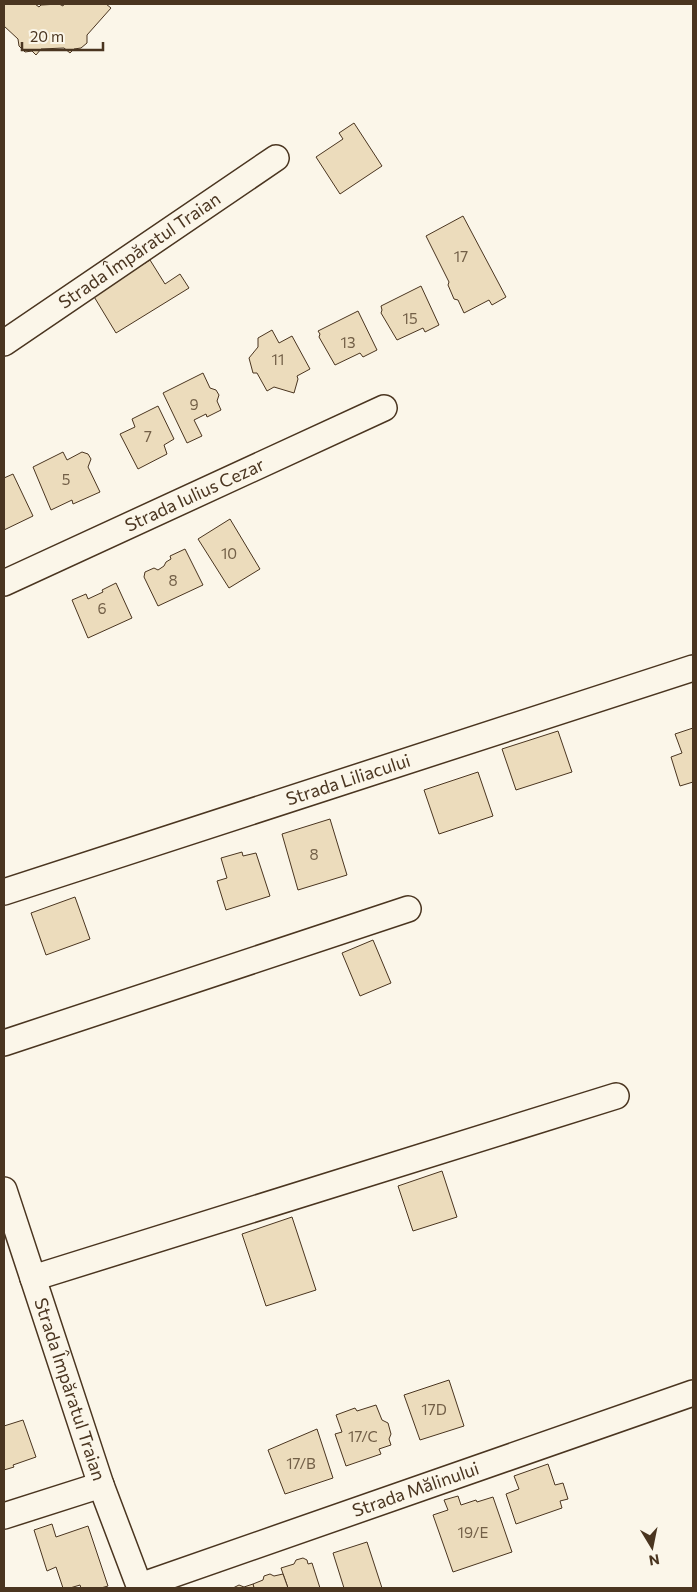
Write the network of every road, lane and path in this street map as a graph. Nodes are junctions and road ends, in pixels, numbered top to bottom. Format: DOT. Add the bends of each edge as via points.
graph roads {
  1 [pos="276,158"];
  2 [pos="4,343"];
  3 [pos="384,408"];
  4 [pos="4,583"];
  5 [pos="693,668"];
  6 [pos="4,892"];
  7 [pos="408,909"];
  8 [pos="4,1043"];
  9 [pos="616,1096"];
  10 [pos="4,1190"];
  11 [pos="33,1278"];
  12 [pos="693,1393"];
  13 [pos="100,1485"];
  14 [pos="4,1516"];
  15 [pos="140,1587"];
  1 -- 2 [label="street, Strada Împăratul Traian"];
  3 -- 4 [label="street, Strada Iulius Cezar"];
  5 -- 6 [label="street, Strada Liliacului"];
  7 -- 8 [label="street"];
  9 -- 11 [label="street"];
  10 -- 11 [label="street, Strada Împăratul Traian"];
  11 -- 13 [label="street, Strada Împăratul Traian"];
  12 -- 15 [label="street, Strada Mălinului"];
  13 -- 14 [label="street"];
  13 -- 15 [label="street, Strada Împăratul Traian"];
}
